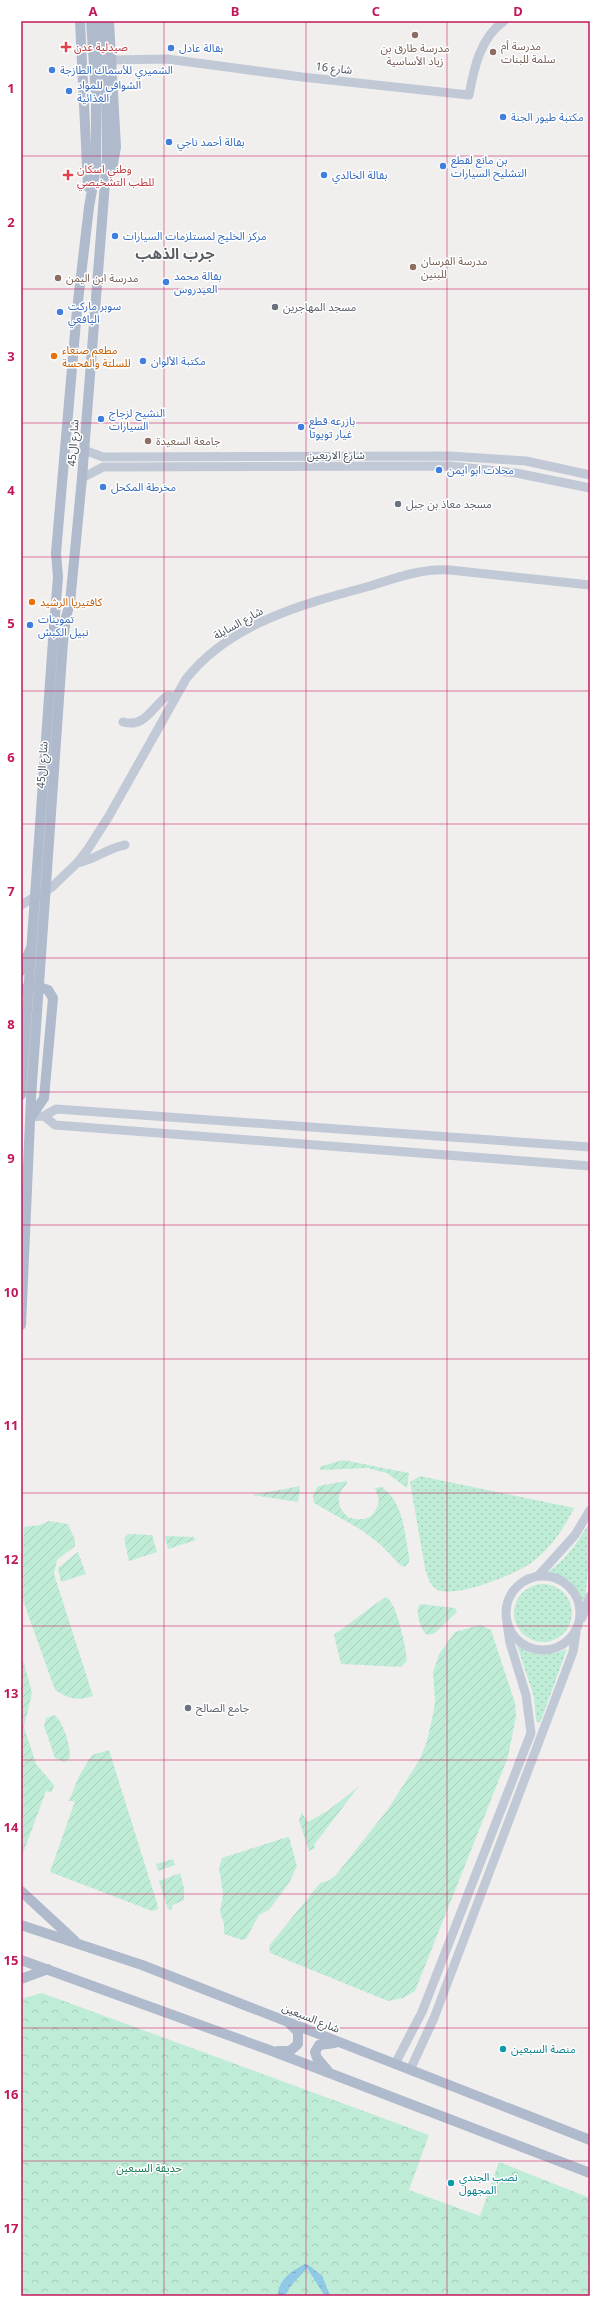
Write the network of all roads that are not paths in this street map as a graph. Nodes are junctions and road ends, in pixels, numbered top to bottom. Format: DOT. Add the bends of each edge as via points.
graph roads {
  1 [pos="80,21"];
  2 [pos="91,21"];
  3 [pos="101,21"];
  4 [pos="109,21"];
  5 [pos="504,21"];
  6 [pos="112,60"];
  7 [pos="89,207"];
  8 [pos="104,208"];
  9 [pos="84,450"];
  10 [pos="103,456"];
  11 [pos="103,467"];
  12 [pos="590,475"];
  13 [pos="82,478"];
  14 [pos="590,488"];
  15 [pos="590,585"];
  16 [pos="175,696"];
  17 [pos="123,722"];
  18 [pos="125,845"];
  19 [pos="77,863"];
  20 [pos="21,905"];
  21 [pos="32,945"];
  22 [pos="21,971"];
  23 [pos="21,991"];
  24 [pos="21,1095"];
  25 [pos="44,1116"];
  26 [pos="31,1117"];
  27 [pos="590,1147"];
  28 [pos="25,1154"];
  29 [pos="590,1166"];
  30 [pos="21,1325"];
  31 [pos="590,1510"];
  32 [pos="538,1576"];
  33 [pos="590,1596"];
  34 [pos="580,1621"];
  35 [pos="507,1623"];
  36 [pos="576,1633"];
  37 [pos="531,1733"];
  38 [pos="541,1738"];
  39 [pos="510,1789"];
  40 [pos="520,1793"];
  41 [pos="21,1891"];
  42 [pos="21,1925"];
  43 [pos="78,1944"];
  44 [pos="21,1960"];
  45 [pos="48,1969"];
  46 [pos="21,1979"];
  47 [pos="289,2023"];
  48 [pos="342,2043"];
  49 [pos="272,2051"];
  50 [pos="396,2064"];
  51 [pos="410,2070"];
  52 [pos="329,2072"];
  53 [pos="590,2140"];
  54 [pos="590,2173"];
  1 -- 7 [label="main road, شارع ال45"];
  2 -- 7 [label="main road, شارع ال45" via="96,96 96,168"];
  3 -- 8 [label="main road, شارع ال45" via="107,156"];
  4 -- 6 [label="main road, شارع ال45"];
  5 -- 6 [label="street, شارع 16" via="489,34 478,58 469,95 167,59"];
  6 -- 8 [label="main road, شارع ال45" via="116,147"];
  7 -- 21 [label="main road, شارع ال45, bridge" via="77,310 57,545 58,577"];
  8 -- 9 [label="main road, شارع ال45"];
  9 -- 10 [label="street, شارع الاربعين"];
  9 -- 13 [label="main road, شارع ال45"];
  10 -- 11 [label="street" via="100,464"];
  10 -- 12 [label="street, شارع الاربعين" via="451,456 526,461"];
  11 -- 13 [label="street, شارع الاربعين"];
  11 -- 14 [label="street, شارع الاربعين" via="450,466 516,473"];
  13 -- 26 [label="main road, شارع ال45, bridge" via="70,603 63,642"];
  15 -- 16 [label="street, شارع السايلة" via="439,569 415,573 318,600 258,624 224,643 196,666"];
  16 -- 17 [label="street" via="167,696 139,723 133,725"];
  16 -- 19 [label="street, شارع السايلة" via="109,816"];
  18 -- 19 [label="street" via="111,849 92,860"];
  19 -- 20 [label="street, شارع السايلة" via="52,887"];
  21 -- 22 [label="main road, bridge"];
  21 -- 24 [label="main road, شارع ال45, bridge"];
  23 -- 26 [label="main road" via="26,987 38,986 48,990 53,998 44,1098"];
  25 -- 26 [label="street"];
  25 -- 27 [label="street" via="56,1109"];
  25 -- 29 [label="street" via="56,1125"];
  26 -- 28 [label="main road, شارع ال45"];
  28 -- 30 [label="main road, شارع ال45"];
  31 -- 32 [label="street" via="575,1535"];
  32 -- 34 [label="street" via="550,1576 571,1587 578,1597"];
  32 -- 35 [label="street" via="527,1579 512,1593 506,1611"];
  33 -- 34 [label="street"];
  34 -- 36 [label="street"];
  35 -- 36 [label="street" via="517,1640 537,1650 559,1647"];
  35 -- 37 [label="street" via="510,1643 526,1695"];
  36 -- 38 [label="street" via="573,1652"];
  37 -- 38 [label="street"];
  37 -- 39 [label="street"];
  38 -- 40 [label="street"];
  39 -- 40 [label="street"];
  39 -- 50 [label="street" via="422,2012"];
  40 -- 51 [label="street" via="434,2018"];
  41 -- 43 [label="main road"];
  42 -- 43 [label="main road, شارع السبعين"];
  43 -- 47 [label="main road, شارع السبعين" via="142,1965"];
  44 -- 45 [label="main road"];
  45 -- 46 [label="main road"];
  45 -- 49 [label="main road"];
  47 -- 48 [label="main road, شارع السبعين"];
  47 -- 49 [label="main road" via="298,2032 298,2044 290,2051"];
  48 -- 50 [label="main road, شارع السبعين"];
  48 -- 52 [label="main road" via="324,2043 317,2048 317,2058"];
  49 -- 52 [label="main road"];
  50 -- 51 [label="main road, شارع السبعين"];
  51 -- 53 [label="main road, شارع السبعين"];
  52 -- 54 [label="main road"];
}
